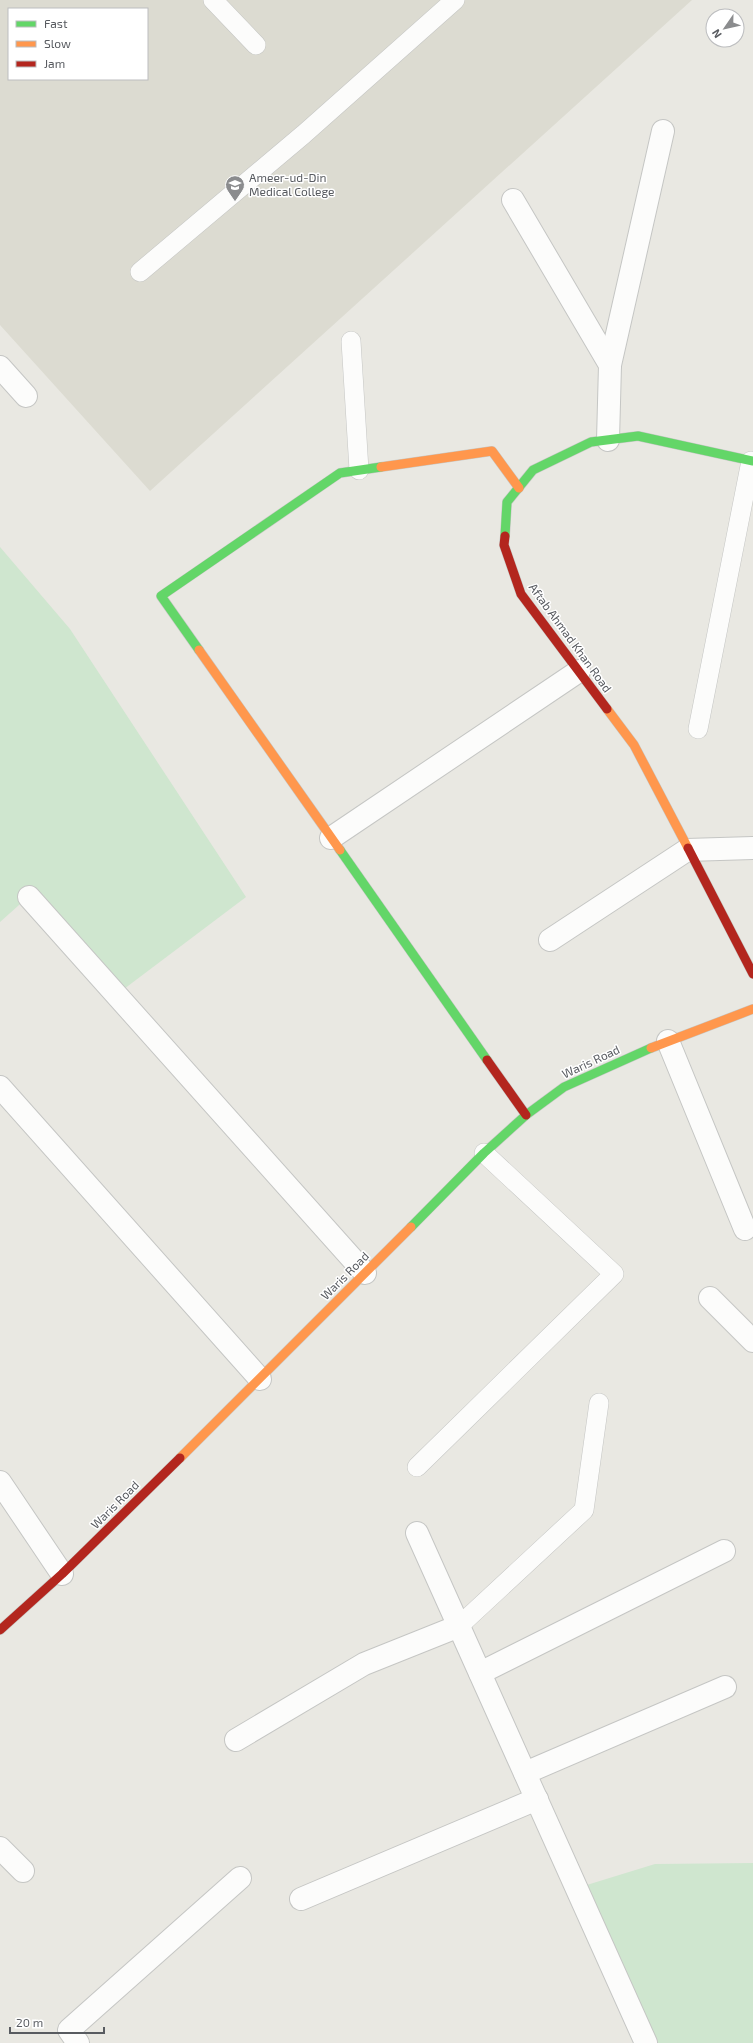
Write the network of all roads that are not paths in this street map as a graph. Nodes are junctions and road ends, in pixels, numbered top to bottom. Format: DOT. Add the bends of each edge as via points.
graph roads {
  1 [pos="213,0"];
  2 [pos="455,0"];
  3 [pos="256,45"];
  4 [pos="663,131"];
  5 [pos="513,200"];
  6 [pos="140,272"];
  7 [pos="351,341"];
  8 [pos="610,365"];
  9 [pos="0,367"];
  10 [pos="26,396"];
  11 [pos="608,440"];
  12 [pos="752,461"];
  13 [pos="359,470"];
  14 [pos="519,488"];
  15 [pos="579,672"];
  16 [pos="698,729"];
  17 [pos="331,838"];
  18 [pos="753,848"];
  19 [pos="687,850"];
  20 [pos="29,897"];
  21 [pos="550,940"];
  22 [pos="753,974"];
  23 [pos="753,1009"];
  24 [pos="668,1041"];
  25 [pos="0,1087"];
  26 [pos="526,1115"];
  27 [pos="484,1153"];
  28 [pos="745,1229"];
  29 [pos="365,1273"];
  30 [pos="710,1298"];
  31 [pos="753,1341"];
  32 [pos="260,1379"];
  33 [pos="599,1403"];
  34 [pos="417,1467"];
  35 [pos="0,1482"];
  36 [pos="417,1533"];
  37 [pos="724,1551"];
  38 [pos="62,1574"];
  39 [pos="459,1626"];
  40 [pos="0,1630"];
  41 [pos="480,1673"];
  42 [pos="725,1687"];
  43 [pos="236,1740"];
  44 [pos="525,1773"];
  45 [pos="537,1800"];
  46 [pos="0,1848"];
  47 [pos="23,1871"];
  48 [pos="240,1878"];
  49 [pos="301,1899"];
  50 [pos="78,2043"];
  51 [pos="646,2043"];
  1 -- 3 [label="lane"];
  2 -- 6 [label="lane" via="304,134"];
  4 -- 8 [label="street"];
  5 -- 8 [label="street"];
  7 -- 13 [label="lane"];
  8 -- 11 [label="street"];
  9 -- 10 [label="street"];
  11 -- 12 [label="street, Aftab Ahmad Khan Road" via="638,436"];
  11 -- 14 [label="street, Aftab Ahmad Khan Road" via="591,442 533,470"];
  12 -- 16 [label="lane"];
  13 -- 14 [label="street" via="492,452"];
  13 -- 17 [label="street" via="340,473 161,596"];
  14 -- 15 [label="street, Aftab Ahmad Khan Road" via="507,502 504,545 521,594"];
  15 -- 17 [label="street"];
  15 -- 19 [label="street, Aftab Ahmad Khan Road" via="634,745"];
  17 -- 26 [label="street"];
  18 -- 19 [label="street"];
  19 -- 21 [label="street"];
  19 -- 22 [label="street, Aftab Ahmad Khan Road"];
  20 -- 29 [label="street"];
  23 -- 24 [label="street, Waris Road"];
  24 -- 26 [label="street, Waris Road" via="564,1088"];
  24 -- 28 [label="street"];
  25 -- 32 [label="street"];
  26 -- 27 [label="street, Waris Road"];
  27 -- 29 [label="street, Waris Road"];
  27 -- 34 [label="lane" via="614,1274"];
  29 -- 32 [label="street, Waris Road"];
  30 -- 31 [label="street"];
  32 -- 38 [label="street, Waris Road"];
  33 -- 39 [label="lane" via="584,1510"];
  35 -- 38 [label="street"];
  36 -- 39 [label="street"];
  37 -- 41 [label="street"];
  38 -- 40 [label="street, Waris Road"];
  39 -- 41 [label="street"];
  39 -- 43 [label="street" via="364,1664"];
  41 -- 44 [label="street"];
  42 -- 44 [label="street"];
  44 -- 45 [label="street"];
  45 -- 49 [label="street"];
  45 -- 51 [label="street"];
  46 -- 47 [label="street"];
  48 -- 50 [label="street" via="69,2030"];
}
